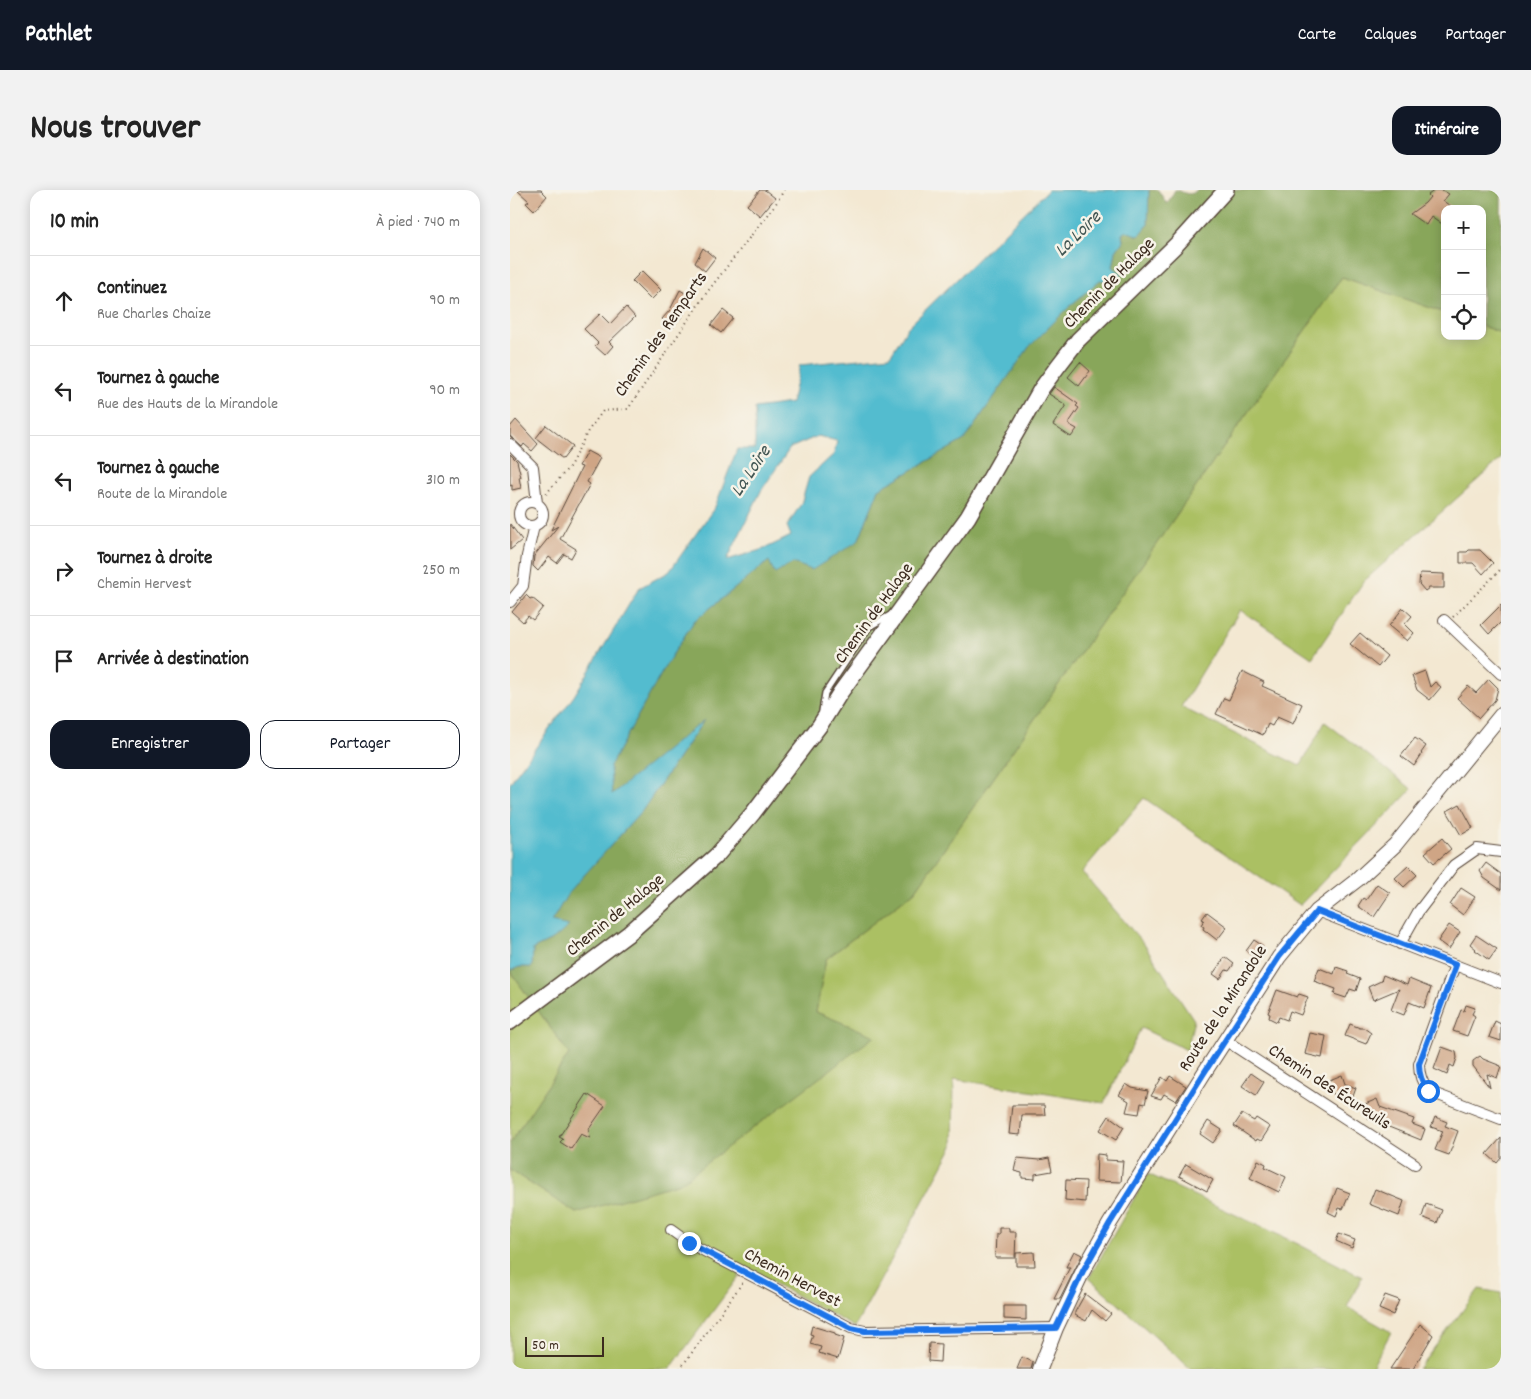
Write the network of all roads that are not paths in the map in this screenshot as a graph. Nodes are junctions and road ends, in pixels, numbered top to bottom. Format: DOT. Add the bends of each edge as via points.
graph roads {
  1 [pos="1226,190"];
  2 [pos="510,444"];
  3 [pos="538,504"];
  4 [pos="534,526"];
  5 [pos="510,602"];
  6 [pos="1446,622"];
  7 [pos="1501,674"];
  8 [pos="1501,715"];
  9 [pos="1501,852"];
  10 [pos="1317,911"];
  11 [pos="1400,944"];
  12 [pos="1456,965"];
  13 [pos="1501,983"];
  14 [pos="510,1022"];
  15 [pos="1225,1040"];
  16 [pos="1501,1119"];
  17 [pos="1416,1164"];
  18 [pos="671,1230"];
  19 [pos="1056,1328"];
  20 [pos="1040,1369"];
  1 -- 14 [label="main road, Chemin de Halage" via="1177,244 1078,340 1058,366 1041,389 968,517 820,725 717,855 628,934"];
  2 -- 3 [label="street" via="533,467"];
  3 -- 4 [label="street" via="543,510 543,518"];
  3 -- 4 [label="street" via="526,503 519,513 523,524"];
  4 -- 5 [label="street" via="523,586"];
  6 -- 7 [label="street"];
  8 -- 10 [label="street, Route de la Mirandole" via="1395,845"];
  9 -- 11 [label="street" via="1478,849 1454,865 1418,912"];
  10 -- 11 [label="street"];
  10 -- 15 [label="street, Route de la Mirandole" via="1279,957"];
  11 -- 12 [label="street"];
  12 -- 13 [label="street"];
  12 -- 16 [label="street" via="1419,1064 1419,1074 1428,1091"];
  15 -- 17 [label="street, Chemin des Écureuils"];
  15 -- 19 [label="street, Route de la Mirandole" via="1106,1231"];
  18 -- 19 [label="street, Chemin Hervest" via="689,1243 851,1328 865,1331"];
  19 -- 20 [label="street, Route de la Mirandole"];
}
